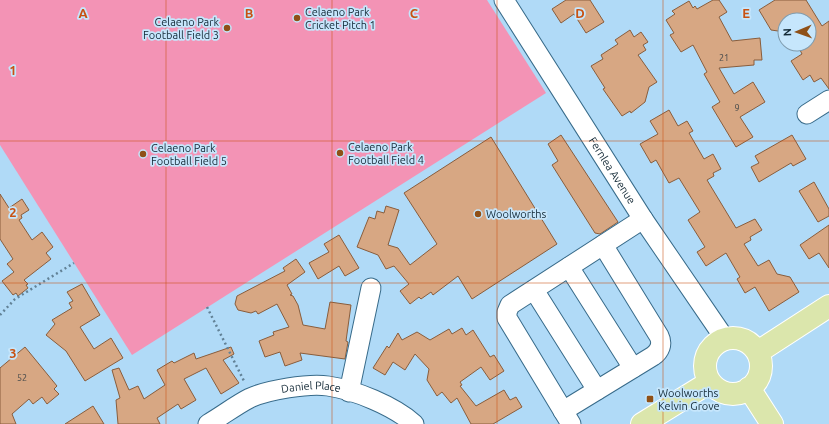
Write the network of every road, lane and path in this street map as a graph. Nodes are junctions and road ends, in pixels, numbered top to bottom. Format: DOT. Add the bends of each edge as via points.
graph roads {
  1 [pos="504,0"];
  2 [pos="829,100"];
  3 [pos="808,114"];
  4 [pos="643,219"];
  5 [pos="603,245"];
  6 [pos="74,263"];
  7 [pos="569,267"];
  8 [pos="371,288"];
  9 [pos="534,290"];
  10 [pos="829,306"];
  11 [pos="207,307"];
  12 [pos="0,315"];
  13 [pos="724,339"];
  14 [pos="758,352"];
  15 [pos="633,368"];
  16 [pos="710,382"];
  17 [pos="749,388"];
  18 [pos="597,390"];
  19 [pos="349,392"];
  20 [pos="252,398"];
  21 [pos="567,418"];
  22 [pos="208,424"];
  23 [pos="414,424"];
  24 [pos="642,424"];
  25 [pos="772,424"];
  1 -- 4 [label="street, Fernlea Avenue"];
  2 -- 3 [label="street"];
  4 -- 5 [label="street"];
  4 -- 13 [label="street, Fernlea Avenue"];
  5 -- 7 [label="street"];
  5 -- 15 [label="street" via="661,340 656,354"];
  6 -- 12 [label="path" via="15,299"];
  7 -- 9 [label="street"];
  7 -- 15 [label="street"];
  8 -- 19 [label="street"];
  9 -- 18 [label="street"];
  9 -- 21 [label="street" via="510,305 507,318"];
  10 -- 14 [label="main road"];
  11 -- 20 [label="path"];
  13 -- 14 [label="main road" via="744,340"];
  13 -- 16 [label="main road" via="717,343 707,357 705,366"];
  14 -- 17 [label="main road" via="761,364 759,376"];
  15 -- 18 [label="street"];
  16 -- 17 [label="main road" via="724,392 742,392"];
  16 -- 24 [label="main road"];
  17 -- 25 [label="main road"];
  18 -- 21 [label="street"];
  19 -- 20 [label="street, Daniel Place" via="328,385 293,387"];
  19 -- 23 [label="street, Daniel Place" via="365,396"];
  20 -- 22 [label="street, Daniel Place"];
}
